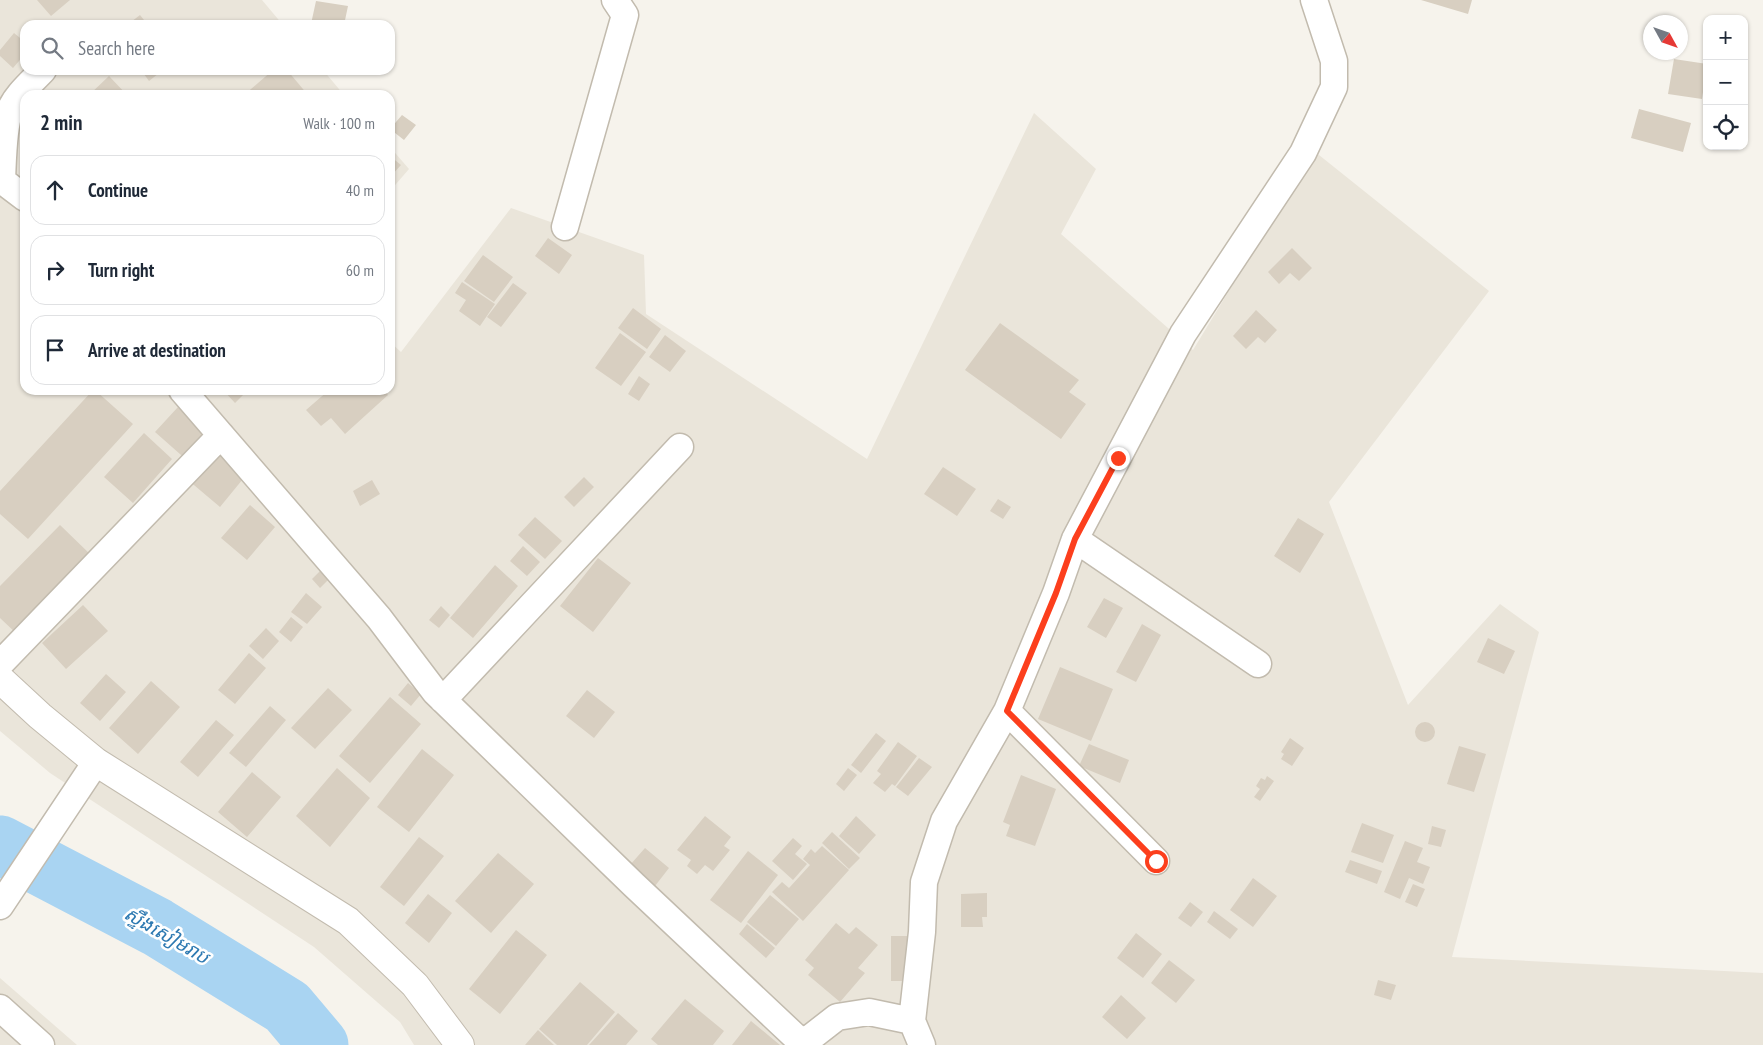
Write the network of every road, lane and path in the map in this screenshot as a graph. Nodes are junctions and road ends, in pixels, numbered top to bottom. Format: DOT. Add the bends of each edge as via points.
graph roads {
  1 [pos="615,0"];
  2 [pos="1314,0"];
  3 [pos="39,75"];
  4 [pos="24,90"];
  5 [pos="20,95"];
  6 [pos="1,180"];
  7 [pos="20,194"];
  8 [pos="565,227"];
  9 [pos="186,395"];
  10 [pos="221,435"];
  11 [pos="680,448"];
  12 [pos="1075,539"];
  13 [pos="0,664"];
  14 [pos="1258,664"];
  15 [pos="0,679"];
  16 [pos="443,700"];
  17 [pos="1007,711"];
  18 [pos="96,762"];
  19 [pos="1156,861"];
  20 [pos="0,906"];
  21 [pos="0,1008"];
  22 [pos="912,1021"];
  23 [pos="802,1044"];
  24 [pos="41,1045"];
  25 [pos="460,1045"];
  26 [pos="922,1045"];
  1 -- 8 [label="street" via="625,15"];
  2 -- 12 [label="street" via="1334,61 1334,87 1303,154 1183,334"];
  3 -- 4 [label="street"];
  5 -- 6 [label="street" via="10,109"];
  6 -- 7 [label="street"];
  9 -- 10 [label="street"];
  10 -- 13 [label="street"];
  10 -- 16 [label="street" via="379,618"];
  11 -- 16 [label="street"];
  12 -- 14 [label="street"];
  12 -- 17 [label="street"];
  15 -- 18 [label="street"];
  16 -- 23 [label="street"];
  17 -- 19 [label="street"];
  17 -- 22 [label="street" via="944,821 924,882"];
  18 -- 20 [label="street"];
  18 -- 25 [label="street" via="348,921 415,985"];
  21 -- 24 [label="street"];
  22 -- 23 [label="street" via="869,1012 837,1017"];
  22 -- 26 [label="street"];
}
